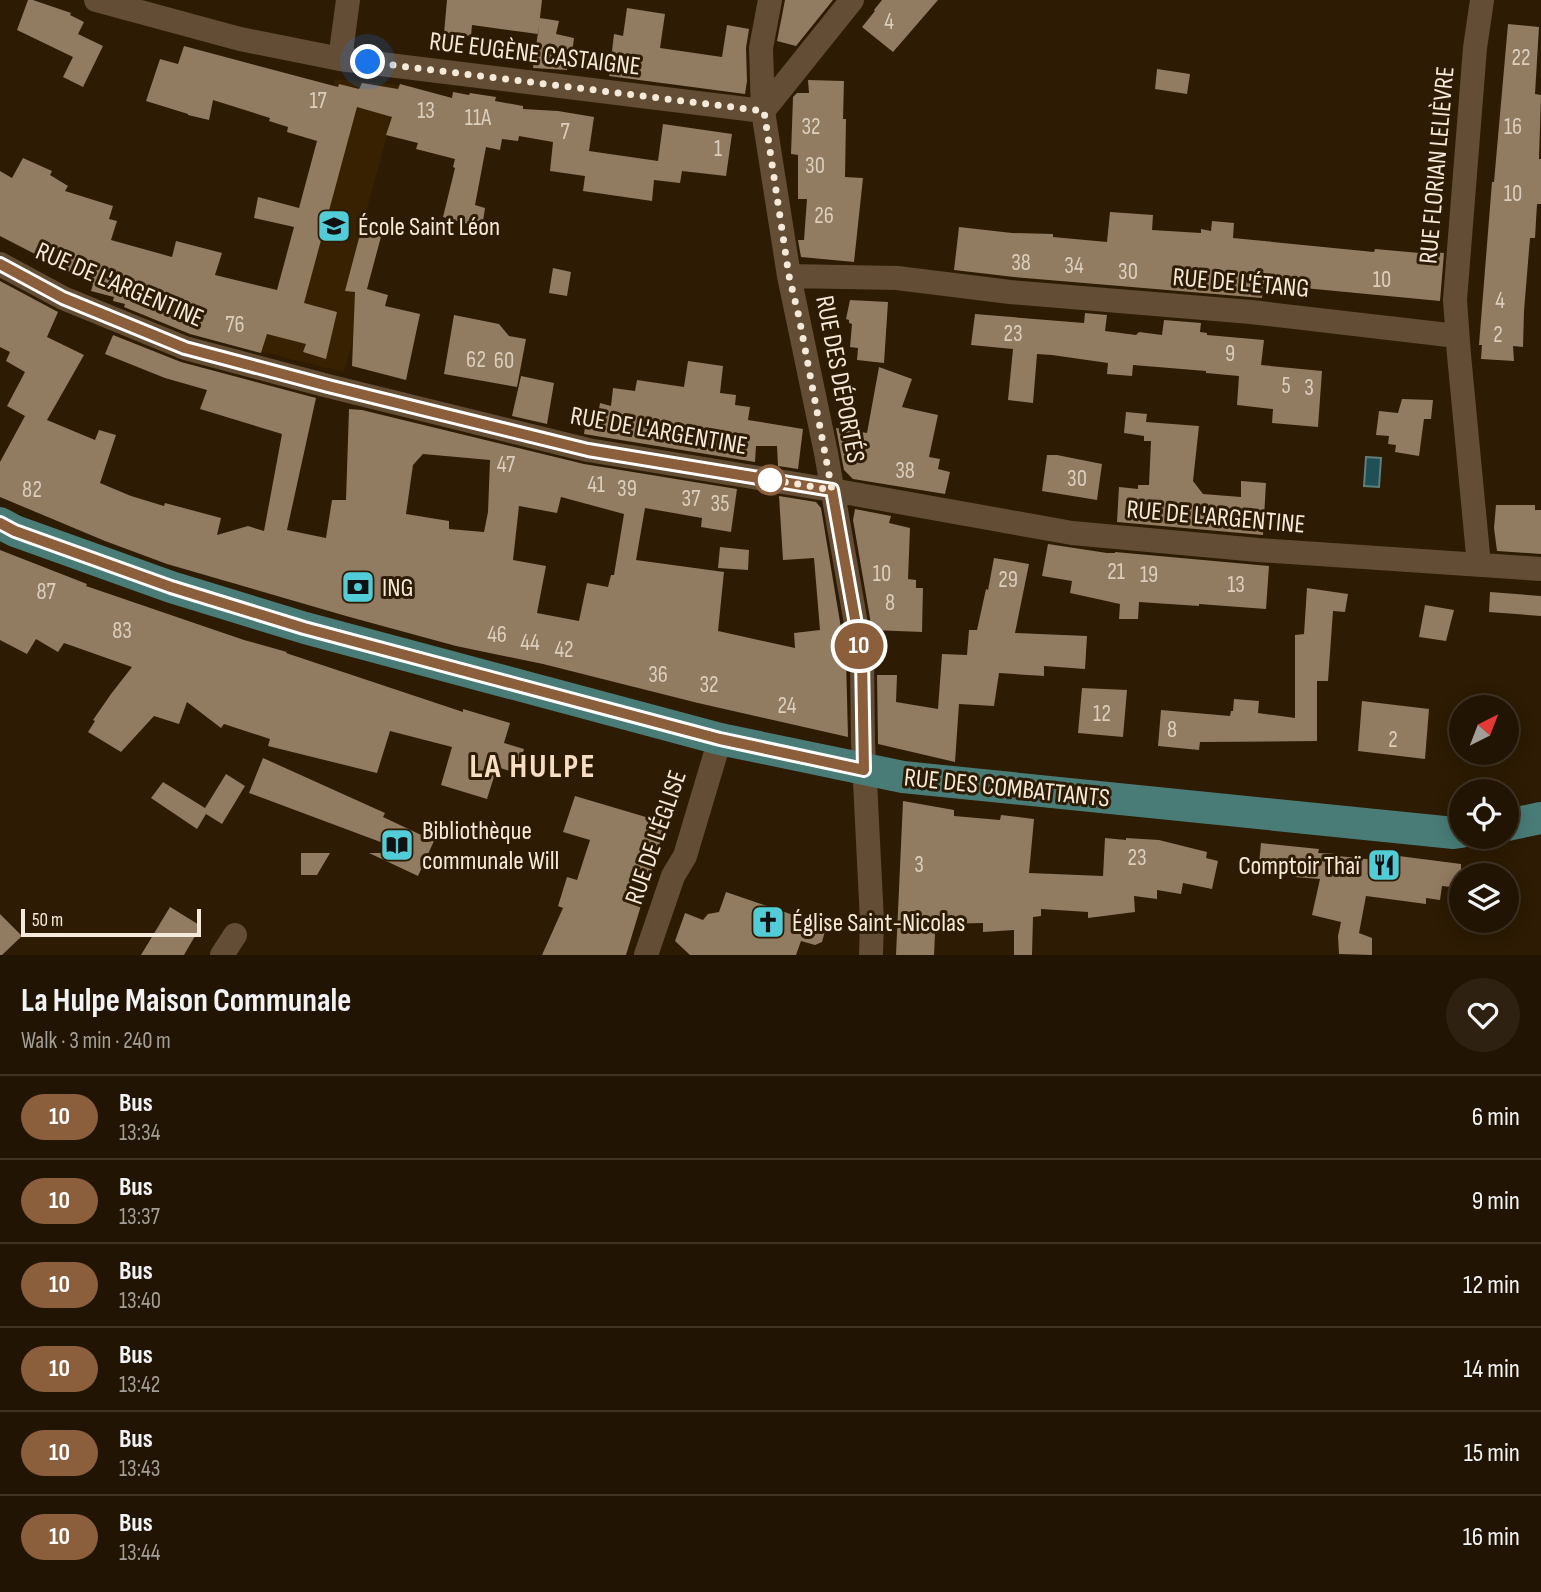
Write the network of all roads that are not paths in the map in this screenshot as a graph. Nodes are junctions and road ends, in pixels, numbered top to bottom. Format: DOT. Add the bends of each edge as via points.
graph roads {
  1 [pos="96,0"];
  2 [pos="348,0"];
  3 [pos="771,0"];
  4 [pos="852,0"];
  5 [pos="1482,0"];
  6 [pos="340,59"];
  7 [pos="764,111"];
  8 [pos="0,264"];
  9 [pos="789,276"];
  10 [pos="1457,336"];
  11 [pos="832,490"];
  12 [pos="0,523"];
  13 [pos="1479,565"];
  14 [pos="1541,569"];
  15 [pos="720,739"];
  16 [pos="864,770"];
  17 [pos="1449,832"];
  18 [pos="646,955"];
  19 [pos="871,955"];
  1 -- 6 [label="street, RUE EUGÈNE CASTAIGNE" via="240,39"];
  2 -- 6 [label="street"];
  3 -- 7 [label="street, RUE DES DÉPORTÉS" via="761,48"];
  4 -- 7 [label="street"];
  5 -- 10 [label="street, RUE FLORIAN LELIÈVRE" via="1455,300"];
  6 -- 7 [label="street, RUE EUGÈNE CASTAIGNE"];
  7 -- 9 [label="street, RUE DES DÉPORTÉS"];
  8 -- 11 [label="street, RUE DE L'ARGENTINE" via="63,298 185,348 588,450"];
  9 -- 10 [label="street, RUE DE L'ÉTANG" via="897,278"];
  9 -- 11 [label="street, RUE DES DÉPORTÉS"];
  10 -- 13 [label="street"];
  11 -- 13 [label="street, RUE DE L'ARGENTINE" via="1072,533"];
  11 -- 16 [label="street, RUE DES DÉPORTÉS" via="862,658"];
  12 -- 15 [label="main road, RUE DES COMBATTANTS" via="171,587 304,628"];
  13 -- 14 [label="street, RUE DE L'ARGENTINE"];
  15 -- 16 [label="main road, RUE DES COMBATTANTS"];
  15 -- 18 [label="street, RUE DE L'ÉGLISE" via="685,856 673,876"];
  16 -- 17 [label="main road, RUE DES COMBATTANTS"];
  16 -- 19 [label="street, RUE DES DÉPORTÉS"];
}
